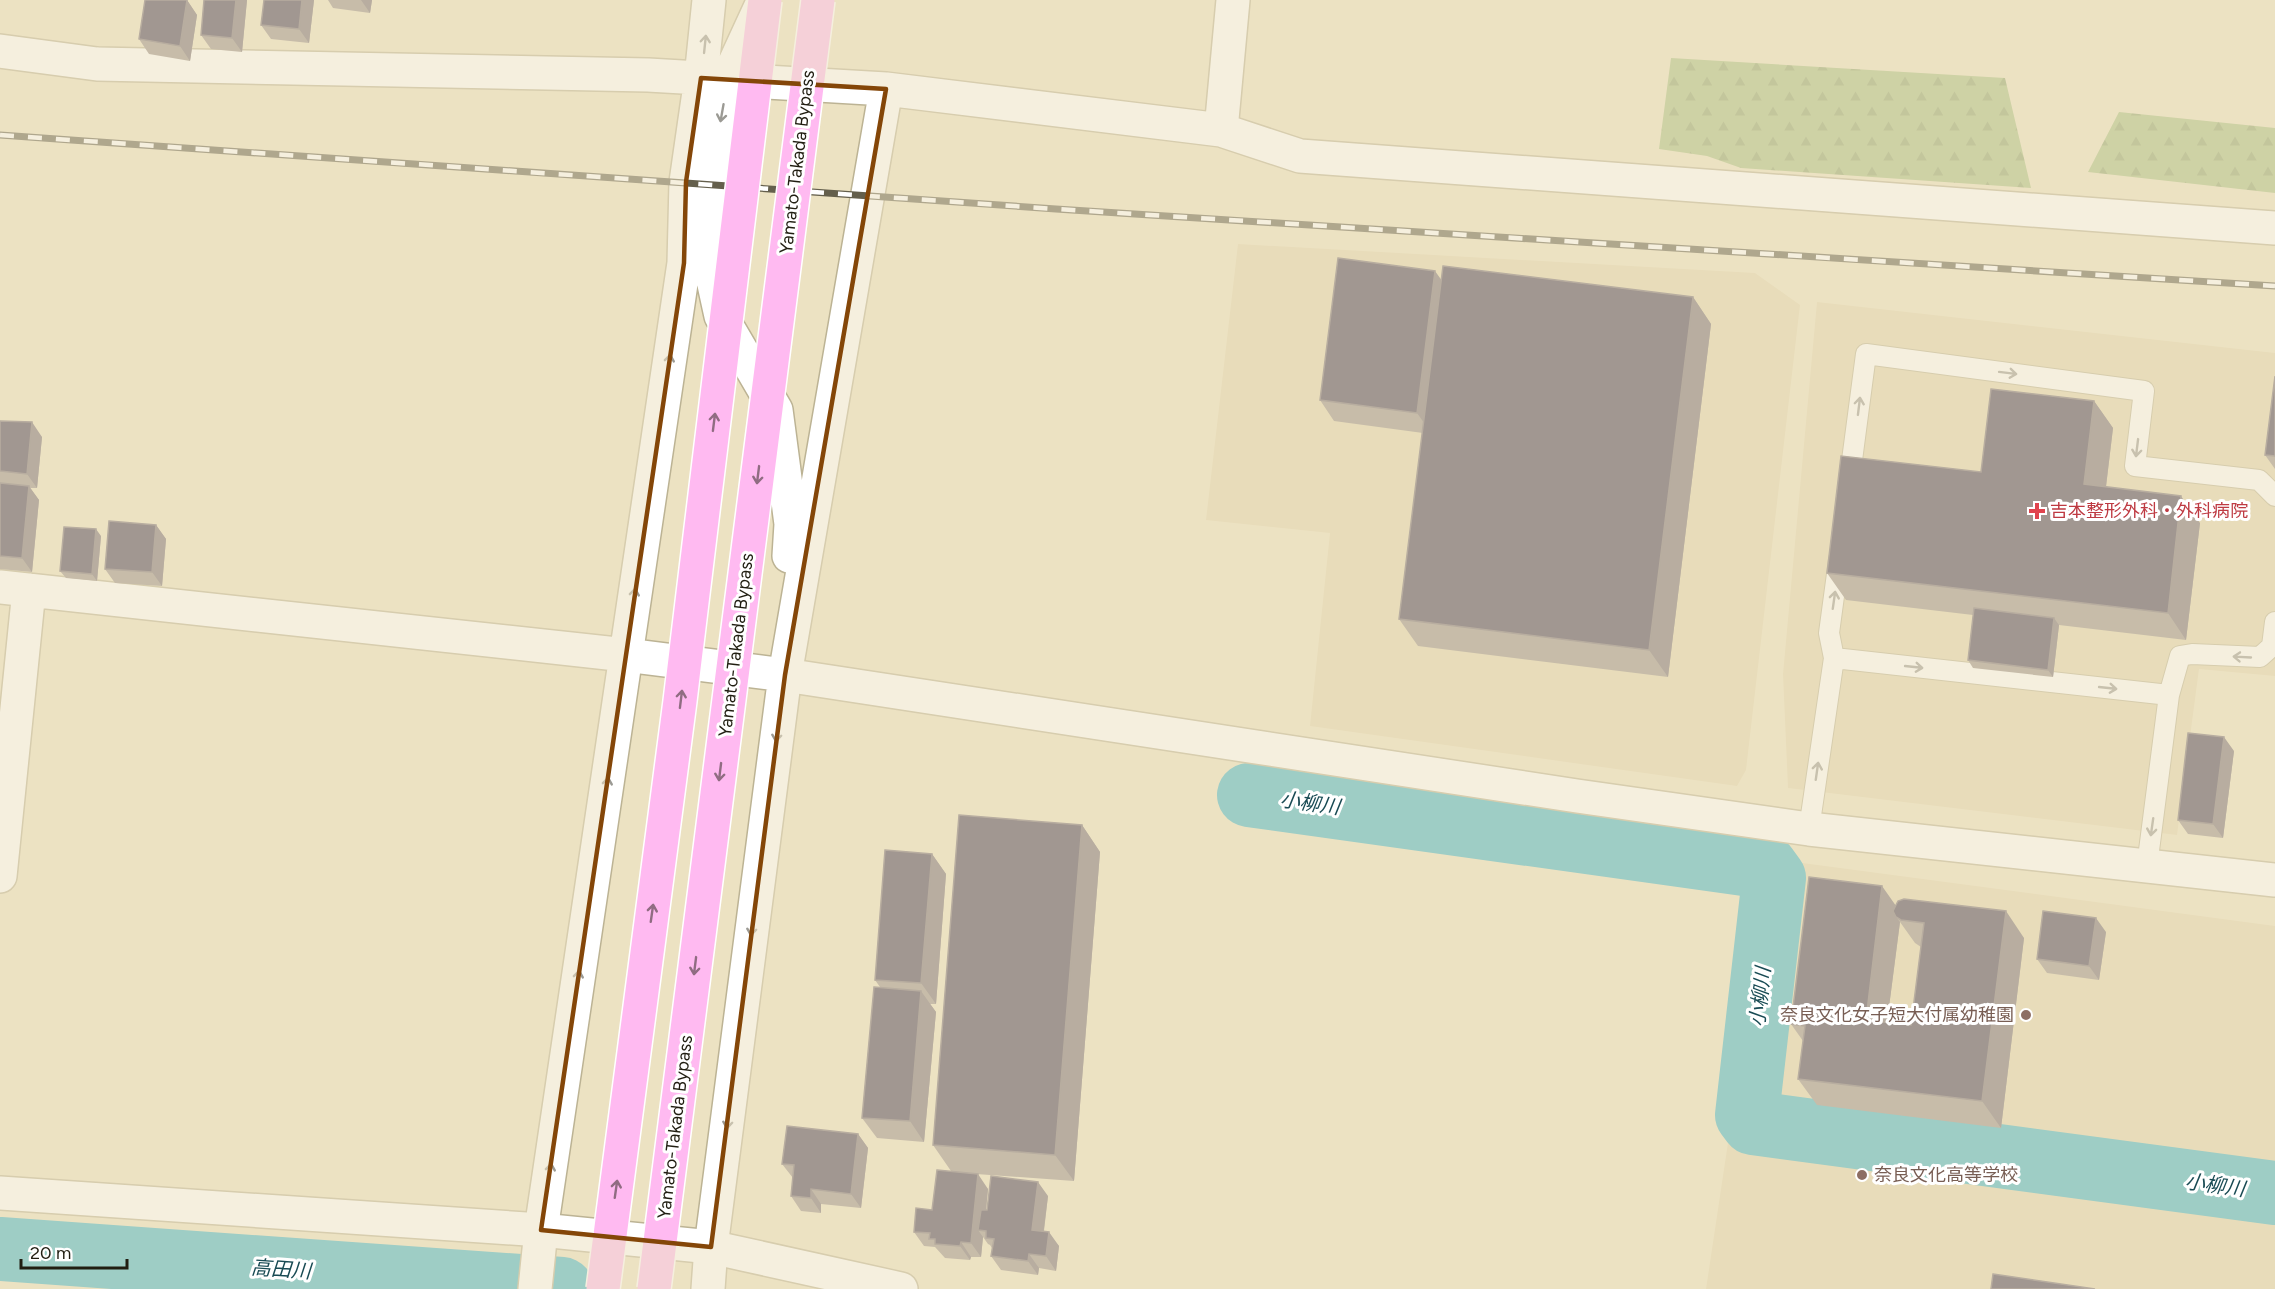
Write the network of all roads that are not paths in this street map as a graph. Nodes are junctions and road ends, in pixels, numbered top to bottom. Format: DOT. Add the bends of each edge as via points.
graph roads {
  1 [pos="710,0"];
  2 [pos="765,0"];
  3 [pos="818,0"];
  4 [pos="836,0"];
  5 [pos="1233,0"];
  6 [pos="0,51"];
  7 [pos="714,79"];
  8 [pos="886,89"];
  9 [pos="1221,130"];
  10 [pos="2275,228"];
  11 [pos="774,345"];
  12 [pos="2275,496"];
  13 [pos="1847,502"];
  14 [pos="1842,538"];
  15 [pos="15,589"];
  16 [pos="2275,622"];
  17 [pos="626,655"];
  18 [pos="1834,658"];
  19 [pos="784,675"];
  20 [pos="2169,695"];
  21 [pos="1809,829"];
  22 [pos="2146,866"];
  23 [pos="0,876"];
  24 [pos="2275,880"];
  25 [pos="0,1193"];
  26 [pos="541,1240"];
  27 [pos="710,1267"];
  28 [pos="535,1289"];
  29 [pos="603,1289"];
  30 [pos="654,1289"];
  31 [pos="901,1289"];
  7 -- 1 [label="street, one-way"];
  2 -- 7 [label="street"];
  29 -- 2 [label="highway, one-way, bridge" via="682,690"];
  3 -- 11 [label="highway, Yamato-Takada Bypass, bridge"];
  4 -- 11 [label="highway, bridge" via="817,136"];
  5 -- 9 [label="street"];
  6 -- 7 [label="street" via="97,64"];
  7 -- 8 [label="street"];
  17 -- 7 [label="street, one-way" via="684,263 686,182"];
  7 -- 19 [label="street, one-way" via="708,207 710,266 721,316 776,410 791,524"];
  8 -- 9 [label="street"];
  8 -- 19 [label="street"];
  9 -- 10 [label="street" via="1300,156"];
  11 -- 30 [label="highway, Yamato-Takada Bypass, one-way, bridge"];
  13 -- 12 [label="lane, one-way" via="1866,354 2144,391 2135,466 2259,480"];
  18 -- 14 [label="lane, one-way" via="1829,633"];
  15 -- 17 [label="street"];
  15 -- 23 [label="street"];
  16 -- 20 [label="lane, one-way" via="2272,646 2260,657 2180,656"];
  17 -- 19 [label="street"];
  26 -- 17 [label="street, one-way"];
  18 -- 20 [label="lane, one-way"];
  21 -- 18 [label="lane, one-way"];
  19 -- 21 [label="street"];
  19 -- 27 [label="street, one-way"];
  20 -- 22 [label="lane, one-way"];
  21 -- 22 [label="street"];
  22 -- 24 [label="street"];
  25 -- 26 [label="street"];
  26 -- 27 [label="street"];
  26 -- 28 [label="street"];
  27 -- 31 [label="street"];
}
